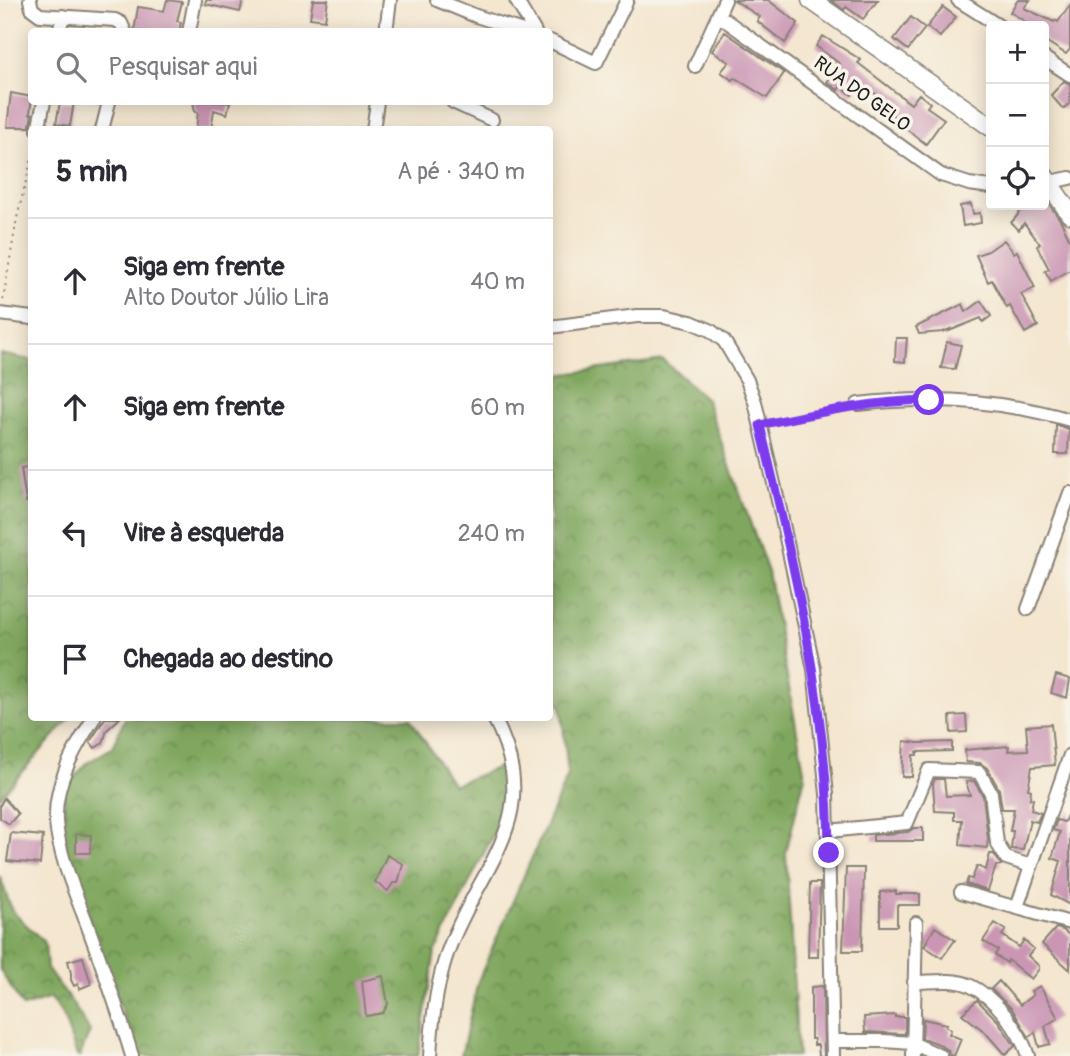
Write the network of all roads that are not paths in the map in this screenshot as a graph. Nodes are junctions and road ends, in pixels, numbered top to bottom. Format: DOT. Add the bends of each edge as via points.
graph roads {
  1 [pos="195,0"];
  2 [pos="390,0"];
  3 [pos="437,0"];
  4 [pos="516,0"];
  5 [pos="627,0"];
  6 [pos="725,0"];
  7 [pos="811,0"];
  8 [pos="958,0"];
  9 [pos="31,5"];
  10 [pos="718,15"];
  11 [pos="63,16"];
  12 [pos="991,21"];
  13 [pos="61,28"];
  14 [pos="123,28"];
  15 [pos="190,28"];
  16 [pos="386,28"];
  17 [pos="514,28"];
  18 [pos="534,28"];
  19 [pos="553,42"];
  20 [pos="1049,61"];
  21 [pos="695,65"];
  22 [pos="1070,75"];
  23 [pos="43,105"];
  24 [pos="108,105"];
  25 [pos="377,105"];
  26 [pos="460,105"];
  27 [pos="492,120"];
  28 [pos="986,123"];
  29 [pos="39,126"];
  30 [pos="103,126"];
  31 [pos="374,126"];
  32 [pos="1070,178"];
  33 [pos="1049,180"];
  34 [pos="1049,185"];
  35 [pos="986,186"];
  36 [pos="1070,214"];
  37 [pos="1,314"];
  38 [pos="28,317"];
  39 [pos="553,327"];
  40 [pos="858,404"];
  41 [pos="1070,420"];
  42 [pos="1070,493"];
  43 [pos="1028,610"];
  44 [pos="92,721"];
  45 [pos="496,721"];
  46 [pos="1070,755"];
  47 [pos="829,831"];
  48 [pos="1031,866"];
  49 [pos="961,892"];
  50 [pos="1017,907"];
  51 [pos="916,923"];
  52 [pos="1070,923"];
  53 [pos="914,982"];
  54 [pos="833,1041"];
  55 [pos="912,1049"];
  56 [pos="132,1056"];
  57 [pos="430,1056"];
  58 [pos="834,1056"];
  59 [pos="941,1056"];
  60 [pos="1028,1056"];
  1 -- 15 [label="street"];
  2 -- 16 [label="street"];
  3 -- 17 [label="street"];
  4 -- 18 [label="street"];
  5 -- 19 [label="street" via="596,63"];
  6 -- 10 [label="street"];
  7 -- 28 [label="main road"];
  8 -- 12 [label="street"];
  9 -- 11 [label="street" via="40,15"];
  10 -- 21 [label="street"];
  10 -- 35 [label="street, RUA DO GELO" via="941,175"];
  11 -- 13 [label="street"];
  11 -- 14 [label="street" via="115,20"];
  20 -- 22 [label="street"];
  23 -- 29 [label="street"];
  24 -- 30 [label="street"];
  25 -- 31 [label="street"];
  26 -- 27 [label="street"];
  32 -- 33 [label="street"];
  34 -- 36 [label="main road"];
  37 -- 38 [label="street"];
  39 -- 47 [label="street" via="664,316 710,330 736,358 755,402 814,668"];
  40 -- 41 [label="street" via="941,400 1012,407"];
  42 -- 43 [label="street"];
  44 -- 56 [label="street" via="66,766 56,821"];
  45 -- 57 [label="street" via="514,769 515,798 508,827 448,952 434,1011"];
  46 -- 48 [label="street"];
  47 -- 48 [label="street" via="907,822 929,770 979,772 991,793 997,843 1006,858"];
  47 -- 54 [label="street"];
  48 -- 50 [label="street"];
  49 -- 50 [label="street"];
  50 -- 52 [label="street"];
  51 -- 53 [label="street"];
  53 -- 55 [label="street"];
  53 -- 60 [label="street" via="958,982 983,994 1016,1031"];
  54 -- 55 [label="street" via="884,1041"];
  54 -- 58 [label="street"];
  55 -- 59 [label="street"];
}
